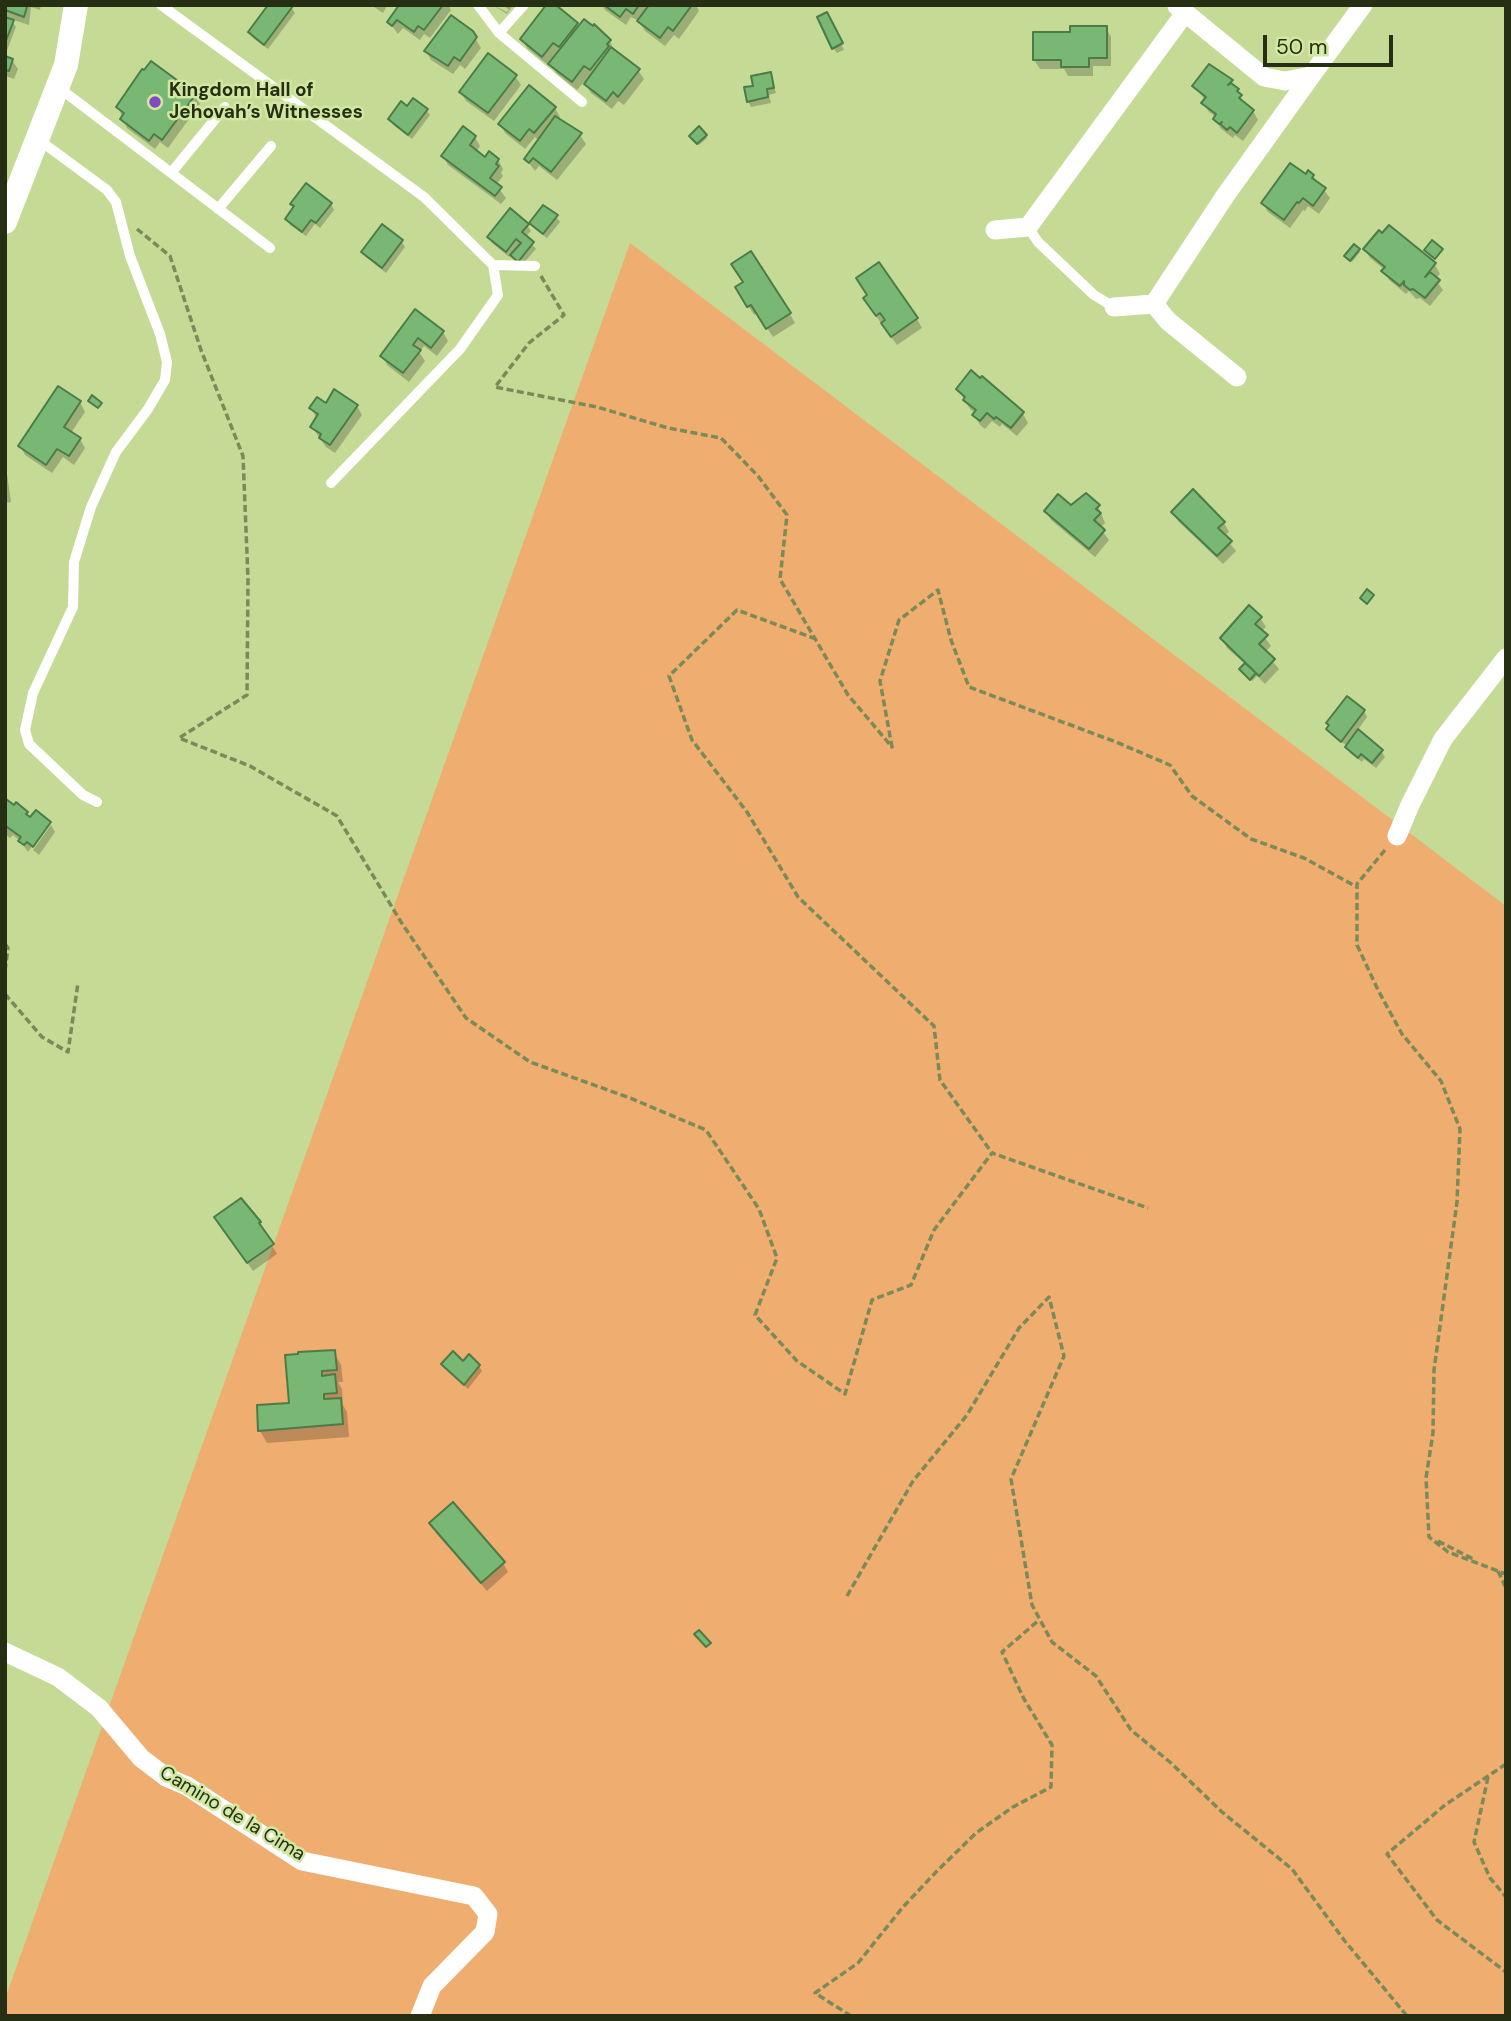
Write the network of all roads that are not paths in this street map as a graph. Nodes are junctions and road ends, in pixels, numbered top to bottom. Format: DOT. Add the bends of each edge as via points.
graph roads {
  1 [pos="76,5"];
  2 [pos="161,5"];
  3 [pos="478,5"];
  4 [pos="524,5"];
  5 [pos="1363,5"];
  6 [pos="1181,9"];
  7 [pos="499,33"];
  8 [pos="1311,76"];
  9 [pos="58,87"];
  10 [pos="582,102"];
  11 [pos="225,107"];
  12 [pos="37,138"];
  13 [pos="271,146"];
  14 [pos="171,173"];
  15 [pos="218,209"];
  16 [pos="5,222"];
  17 [pos="1028,227"];
  18 [pos="995,230"];
  19 [pos="270,248"];
  20 [pos="493,265"];
  21 [pos="535,266"];
  22 [pos="1154,304"];
  23 [pos="1114,307"];
  24 [pos="1237,377"];
  25 [pos="331,483"];
  26 [pos="1506,658"];
  27 [pos="97,802"];
  28 [pos="1397,836"];
  29 [pos="5,1652"];
  30 [pos="420,2016"];
  1 -- 9 [label="street"];
  2 -- 20 [label="lane" via="424,197"];
  3 -- 7 [label="lane"];
  4 -- 7 [label="lane"];
  5 -- 8 [label="street"];
  6 -- 8 [label="street" via="1264,77 1285,81"];
  6 -- 17 [label="street"];
  7 -- 10 [label="lane"];
  8 -- 22 [label="street"];
  9 -- 12 [label="street"];
  9 -- 14 [label="lane"];
  11 -- 14 [label="lane"];
  12 -- 16 [label="street"];
  12 -- 27 [label="lane" via="107,190 116,202 167,362 165,380 116,452 90,507 74,562 73,607 33,693 25,730 29,744 83,795"];
  13 -- 15 [label="lane"];
  14 -- 15 [label="lane"];
  15 -- 19 [label="lane"];
  17 -- 18 [label="street"];
  17 -- 23 [label="lane" via="1094,295"];
  20 -- 21 [label="lane"];
  20 -- 25 [label="lane" via="498,295 460,349"];
  22 -- 23 [label="street"];
  22 -- 24 [label="street" via="1168,321"];
  26 -- 28 [label="street" via="1443,739"];
  29 -- 30 [label="street, Camino de la Cima" via="58,1677 99,1708 141,1758 166,1777 302,1861 474,1896 488,1914 485,1932 431,1988"];
}
